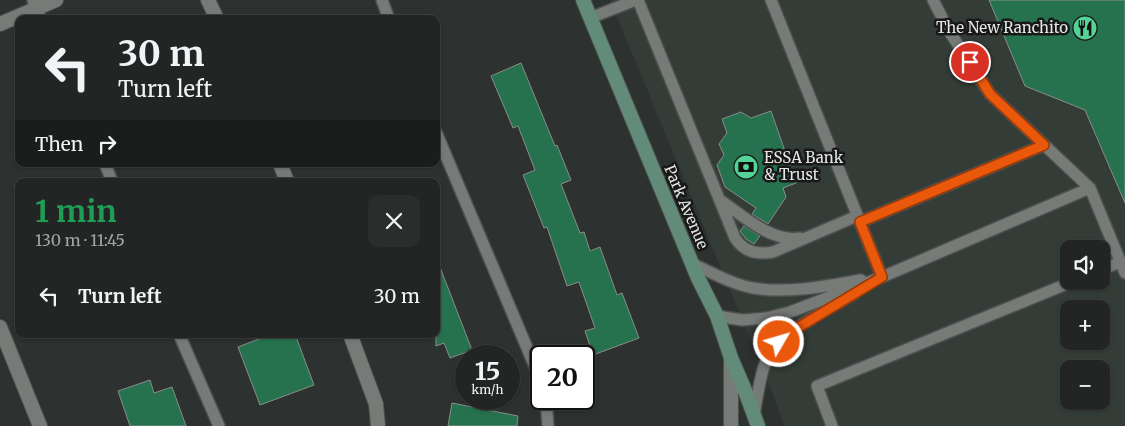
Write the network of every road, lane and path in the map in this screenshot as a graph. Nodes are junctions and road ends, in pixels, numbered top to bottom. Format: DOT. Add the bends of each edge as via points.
graph roads {
  1 [pos="56,0"];
  2 [pos="208,0"];
  3 [pos="382,0"];
  4 [pos="583,0"];
  5 [pos="637,0"];
  6 [pos="770,0"];
  7 [pos="934,0"];
  8 [pos="37,9"];
  9 [pos="22,15"];
  10 [pos="215,15"];
  11 [pos="388,15"];
  12 [pos="15,18"];
  13 [pos="590,18"];
  14 [pos="0,24"];
  15 [pos="440,141"];
  16 [pos="1044,145"];
  17 [pos="1090,188"];
  18 [pos="720,200"];
  19 [pos="858,219"];
  20 [pos="807,237"];
  21 [pos="692,264"];
  22 [pos="1123,268"];
  23 [pos="1110,269"];
  24 [pos="882,277"];
  25 [pos="1060,287"];
  26 [pos="717,316"];
  27 [pos="0,327"];
  28 [pos="181,338"];
  29 [pos="351,338"];
  30 [pos="530,355"];
  31 [pos="731,358"];
  32 [pos="547,410"];
  33 [pos="756,421"];
  34 [pos="40,426"];
  35 [pos="219,426"];
  36 [pos="378,426"];
  37 [pos="548,426"];
  38 [pos="731,426"];
  39 [pos="832,426"];
  1 -- 8 [label="street"];
  2 -- 10 [label="street"];
  3 -- 11 [label="lane"];
  4 -- 13 [label="main road, Park Avenue"];
  5 -- 13 [label="lane"];
  5 -- 18 [label="lane"];
  6 -- 19 [label="lane"];
  7 -- 16 [label="lane" via="948,31 990,94"];
  8 -- 9 [label="street"];
  12 -- 14 [label="street"];
  13 -- 21 [label="main road, Park Avenue"];
  15 -- 30 [label="lane"];
  16 -- 17 [label="lane"];
  16 -- 19 [label="lane"];
  17 -- 22 [label="lane"];
  17 -- 24 [label="lane"];
  18 -- 20 [label="lane" via="771,234 795,239"];
  18 -- 20 [label="lane" via="735,238 750,252 773,252"];
  19 -- 20 [label="lane"];
  19 -- 24 [label="lane"];
  21 -- 24 [label="lane" via="754,288 782,290"];
  21 -- 26 [label="main road, Park Avenue"];
  22 -- 23 [label="lane"];
  24 -- 26 [label="lane" via="766,318 742,320"];
  24 -- 33 [label="lane" via="779,342 767,360 759,386"];
  25 -- 39 [label="lane" via="817,386"];
  26 -- 31 [label="main road, Park Avenue"];
  27 -- 34 [label="street"];
  28 -- 35 [label="lane"];
  29 -- 36 [label="street" via="376,404"];
  31 -- 33 [label="main road, Park Avenue"];
  31 -- 38 [label="street"];
  32 -- 37 [label="lane"];
}
